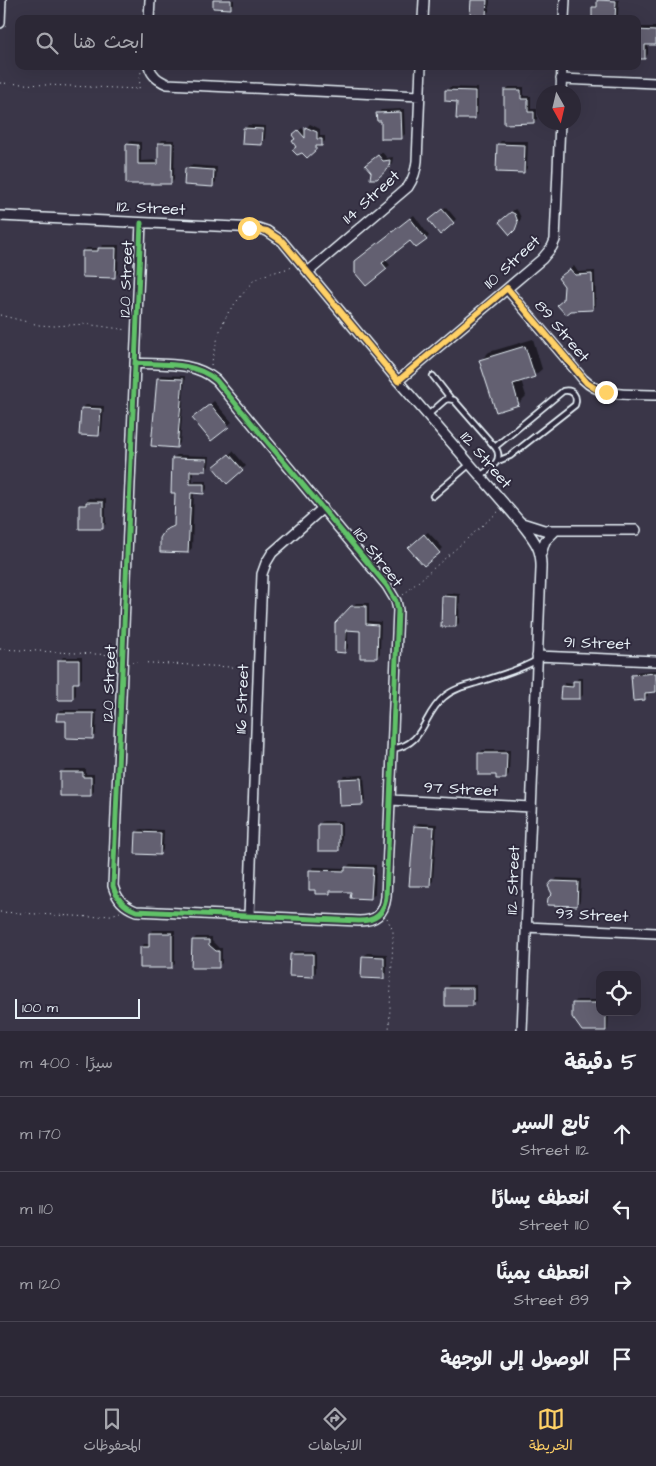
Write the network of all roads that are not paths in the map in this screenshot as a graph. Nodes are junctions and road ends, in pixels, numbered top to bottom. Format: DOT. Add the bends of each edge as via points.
graph roads {
  1 [pos="1,0"];
  2 [pos="150,0"];
  3 [pos="424,0"];
  4 [pos="564,0"];
  5 [pos="149,15"];
  6 [pos="423,15"];
  7 [pos="564,15"];
  8 [pos="0,23"];
  9 [pos="150,70"];
  10 [pos="421,70"];
  11 [pos="562,70"];
  12 [pos="561,79"];
  13 [pos="656,83"];
  14 [pos="561,85"];
  15 [pos="420,96"];
  16 [pos="560,130"];
  17 [pos="0,216"];
  18 [pos="141,223"];
  19 [pos="308,272"];
  20 [pos="507,288"];
  21 [pos="135,363"];
  22 [pos="434,376"];
  23 [pos="398,381"];
  24 [pos="656,394"];
  25 [pos="451,399"];
  26 [pos="428,415"];
  27 [pos="495,447"];
  28 [pos="498,461"];
  29 [pos="470,464"];
  30 [pos="480,476"];
  31 [pos="433,496"];
  32 [pos="323,508"];
  33 [pos="521,523"];
  34 [pos="556,530"];
  35 [pos="636,530"];
  36 [pos="540,554"];
  37 [pos="537,658"];
  38 [pos="656,661"];
  39 [pos="392,749"];
  40 [pos="390,800"];
  41 [pos="531,807"];
  42 [pos="249,916"];
  43 [pos="526,927"];
  44 [pos="656,933"];
  45 [pos="522,1031"];
  1 -- 8 [label="street"];
  2 -- 5 [label="street"];
  3 -- 6 [label="street"];
  4 -- 7 [label="street"];
  9 -- 15 [label="street" via="158,80 167,84"];
  10 -- 15 [label="street, 114 Street"];
  11 -- 12 [label="street"];
  12 -- 13 [label="street"];
  12 -- 14 [label="street"];
  15 -- 19 [label="street, 114 Street" via="416,170 408,187"];
  16 -- 20 [label="street, 110 Street" via="555,240 548,254"];
  17 -- 18 [label="street, 112 Street"];
  18 -- 19 [label="street, 112 Street" via="258,228 282,241"];
  18 -- 21 [label="street, 120 Street"];
  19 -- 23 [label="street, 112 Street"];
  20 -- 23 [label="street, 110 Street"];
  20 -- 24 [label="street, 89 Street" via="593,387 606,392"];
  21 -- 32 [label="street, 118 Street" via="192,367 216,380"];
  21 -- 42 [label="street, 120 Street" via="113,886 120,902 136,911"];
  22 -- 25 [label="lane"];
  23 -- 26 [label="street, 112 Street"];
  25 -- 26 [label="lane" via="445,400"];
  25 -- 27 [label="lane"];
  26 -- 29 [label="street, 112 Street"];
  27 -- 28 [label="lane"];
  27 -- 28 [label="lane" via="563,391 574,394 576,402 572,408 510,456"];
  28 -- 30 [label="lane"];
  29 -- 30 [label="street, 112 Street"];
  29 -- 31 [label="lane"];
  30 -- 33 [label="street, 112 Street"];
  32 -- 39 [label="street, 118 Street" via="388,586 396,601"];
  32 -- 42 [label="street, 116 Street" via="272,553 262,574"];
  33 -- 34 [label="street"];
  33 -- 36 [label="street, 112 Street" via="536,542"];
  34 -- 35 [label="street"];
  34 -- 36 [label="street" via="545,541"];
  36 -- 37 [label="street, 112 Street"];
  37 -- 38 [label="street, 91 Street"];
  37 -- 39 [label="lane" via="515,671 452,691 439,702 415,740"];
  37 -- 41 [label="street, 112 Street"];
  39 -- 40 [label="street, 118 Street"];
  40 -- 41 [label="street, 97 Street"];
  40 -- 42 [label="street, 118 Street" via="385,905 375,918 367,921"];
  41 -- 43 [label="street, 112 Street"];
  43 -- 44 [label="street, 93 Street"];
  43 -- 45 [label="street, 112 Street"];
}
